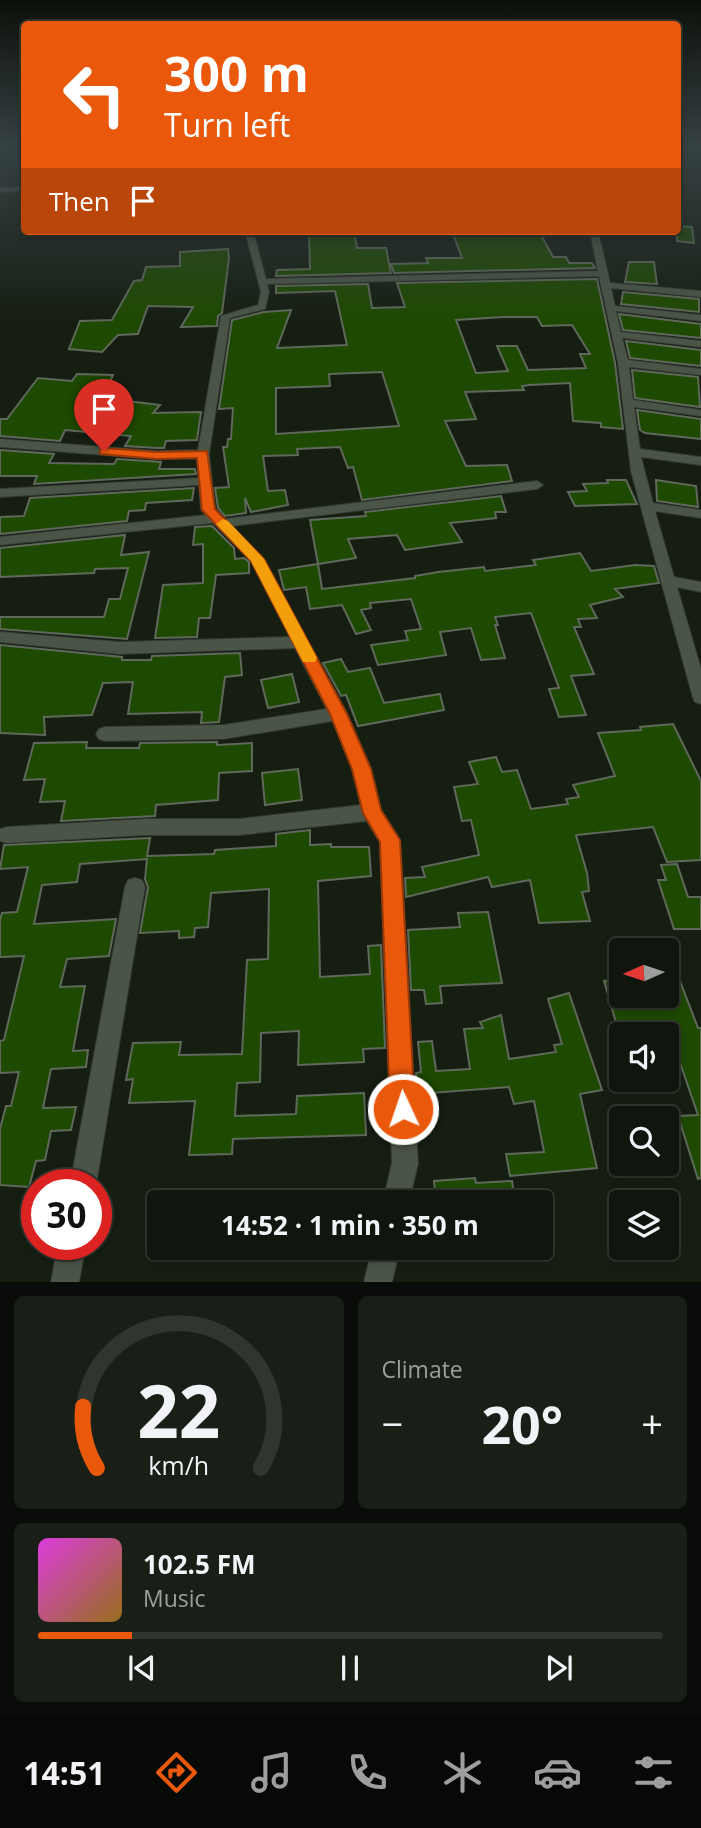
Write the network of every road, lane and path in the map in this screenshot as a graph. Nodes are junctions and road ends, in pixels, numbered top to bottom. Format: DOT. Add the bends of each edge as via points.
graph roads {
  1 [pos="250,235"];
  2 [pos="595,235"];
  3 [pos="605,279"];
  4 [pos="262,282"];
  5 [pos="701,294"];
  6 [pos="611,308"];
  7 [pos="701,318"];
  8 [pos="615,334"];
  9 [pos="701,344"];
  10 [pos="623,363"];
  11 [pos="701,372"];
  12 [pos="629,403"];
  13 [pos="701,414"];
  14 [pos="0,443"];
  15 [pos="634,452"];
  16 [pos="203,454"];
  17 [pos="701,461"];
  18 [pos="205,481"];
  19 [pos="537,485"];
  20 [pos="0,492"];
  21 [pos="647,506"];
  22 [pos="701,514"];
  23 [pos="220,521"];
  24 [pos="0,541"];
  25 [pos="668,582"];
  26 [pos="701,587"];
  27 [pos="0,637"];
  28 [pos="300,642"];
  29 [pos="701,698"];
  30 [pos="338,714"];
  31 [pos="105,734"];
  32 [pos="372,813"];
  33 [pos="7,835"];
  34 [pos="135,887"];
  35 [pos="86,1169"];
  36 [pos="399,1190"];
  37 [pos="69,1260"];
  38 [pos="383,1260"];
  39 [pos="65,1282"];
  40 [pos="377,1282"];
  1 -- 4 [label="street"];
  2 -- 3 [label="street"];
  3 -- 4 [label="street"];
  3 -- 5 [label="street"];
  3 -- 6 [label="street"];
  4 -- 16 [label="street" via="262,307 226,316"];
  6 -- 7 [label="street"];
  6 -- 8 [label="street"];
  8 -- 9 [label="street"];
  8 -- 10 [label="street"];
  10 -- 11 [label="street"];
  10 -- 12 [label="street"];
  12 -- 13 [label="street"];
  12 -- 15 [label="street"];
  14 -- 16 [label="street"];
  15 -- 17 [label="street"];
  15 -- 21 [label="street"];
  16 -- 18 [label="street"];
  18 -- 20 [label="street"];
  18 -- 23 [label="street" via="208,510"];
  19 -- 23 [label="street"];
  21 -- 22 [label="street"];
  21 -- 25 [label="street"];
  23 -- 24 [label="street"];
  23 -- 28 [label="street" via="257,559"];
  25 -- 26 [label="street"];
  25 -- 29 [label="street"];
  27 -- 28 [label="street" via="120,648"];
  28 -- 30 [label="street"];
  30 -- 31 [label="street" via="223,732"];
  30 -- 32 [label="street" via="362,769"];
  32 -- 33 [label="street" via="239,827"];
  32 -- 36 [label="street" via="390,840 405,1163"];
  34 -- 35 [label="street"];
  37 -- 39 [label="street"];
  38 -- 40 [label="street"];
}
